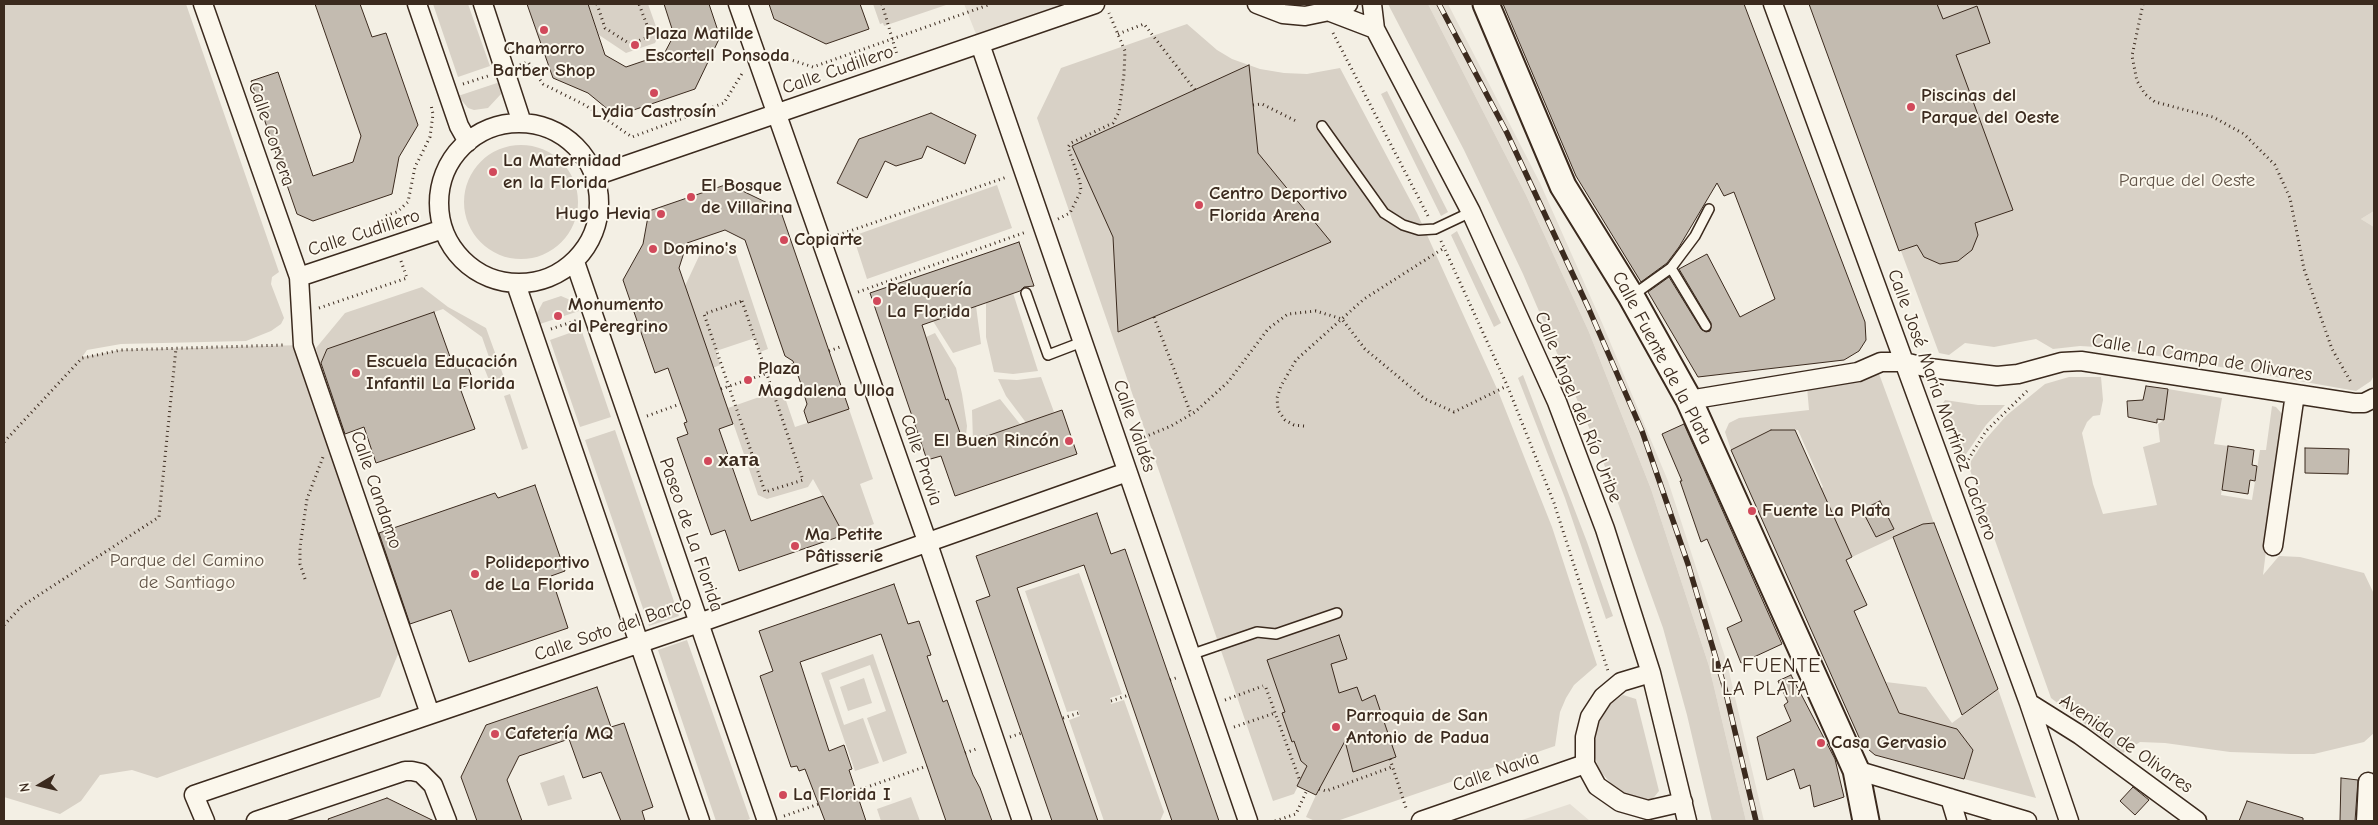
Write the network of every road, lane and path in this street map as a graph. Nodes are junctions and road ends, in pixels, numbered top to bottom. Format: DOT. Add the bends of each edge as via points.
graph roads {
  1 [pos="203,4"];
  2 [pos="417,4"];
  3 [pos="483,4"];
  4 [pos="597,4"];
  5 [pos="639,4"];
  6 [pos="738,4"];
  7 [pos="882,4"];
  8 [pos="991,4"];
  9 [pos="1257,4"];
  10 [pos="1348,4"];
  11 [pos="1372,4"];
  12 [pos="1486,4"];
  13 [pos="1773,4"];
  14 [pos="2143,4"];
  15 [pos="1102,8"];
  16 [pos="1326,12"];
  17 [pos="1376,29"];
  18 [pos="1118,34"];
  19 [pos="892,38"];
  20 [pos="980,44"];
  21 [pos="759,64"];
  22 [pos="505,70"];
  23 [pos="902,70"];
  24 [pos="446,89"];
  25 [pos="1195,90"];
  26 [pos="1253,105"];
  27 [pos="776,114"];
  28 [pos="1298,122"];
  29 [pos="522,123"];
  30 [pos="1322,126"];
  31 [pos="468,142"];
  32 [pos="1024,171"];
  33 [pos="1084,173"];
  34 [pos="595,176"];
  35 [pos="1078,176"];
  36 [pos="1709,209"];
  37 [pos="1471,212"];
  38 [pos="1042,226"];
  39 [pos="443,229"];
  40 [pos="1435,229"];
  41 [pos="391,234"];
  42 [pos="821,241"];
  43 [pos="1444,248"];
  44 [pos="398,252"];
  45 [pos="574,262"];
  46 [pos="1671,268"];
  47 [pos="299,277"];
  48 [pos="516,284"];
  49 [pos="1026,293"];
  50 [pos="1631,296"];
  51 [pos="841,298"];
  52 [pos="301,313"];
  53 [pos="592,314"];
  54 [pos="1154,317"];
  55 [pos="1342,319"];
  56 [pos="1706,326"];
  57 [pos="534,336"];
  58 [pos="1082,342"];
  59 [pos="303,345"];
  60 [pos="176,348"];
  61 [pos="1904,362"];
  62 [pos="794,364"];
  63 [pos="2036,369"];
  64 [pos="766,374"];
  65 [pos="729,386"];
  66 [pos="1508,386"];
  67 [pos="721,389"];
  68 [pos="2295,394"];
  69 [pos="1689,400"];
  70 [pos="2369,400"];
  71 [pos="680,404"];
  72 [pos="1191,414"];
  73 [pos="630,422"];
  74 [pos="1304,426"];
  75 [pos="333,432"];
  76 [pos="4,442"];
  77 [pos="1119,447"];
  78 [pos="1127,472"];
  79 [pos="1946,476"];
  80 [pos="927,541"];
  81 [pos="2273,546"];
  82 [pos="305,580"];
  83 [pos="1337,613"];
  84 [pos="699,623"];
  85 [pos="4,625"];
  86 [pos="638,642"];
  87 [pos="1190,655"];
  88 [pos="1650,673"];
  89 [pos="1614,688"];
  90 [pos="1129,695"];
  91 [pos="1111,701"];
  92 [pos="2029,703"];
  93 [pos="1208,706"];
  94 [pos="1079,713"];
  95 [pos="1275,713"];
  96 [pos="430,714"];
  97 [pos="1064,718"];
  98 [pos="1217,733"];
  99 [pos="1390,759"];
  100 [pos="1585,764"];
  101 [pos="927,766"];
  102 [pos="1392,767"];
  103 [pos="1856,770"];
  104 [pos="1300,781"];
  105 [pos="2368,782"];
  106 [pos="1319,789"];
  107 [pos="1306,790"];
  108 [pos="856,791"];
  109 [pos="1950,798"];
  110 [pos="1683,802"];
  111 [pos="819,804"];
  112 [pos="1414,817"];
  113 [pos="773,820"];
  114 [pos="204,821"];
  115 [pos="256,821"];
  116 [pos="447,821"];
  117 [pos="700,821"];
  118 [pos="1022,821"];
  119 [pos="1248,821"];
  120 [pos="1275,821"];
  121 [pos="1687,821"];
  122 [pos="1866,821"];
  123 [pos="1957,821"];
  124 [pos="2027,821"];
  125 [pos="2069,821"];
  126 [pos="2197,821"];
  127 [pos="2366,821"];
  1 -- 47 [label="street, Calle Corvera"];
  2 -- 24 [label="street"];
  3 -- 22 [label="street"];
  4 -- 5 [label="path" via="605,28 630,44 650,36"];
  6 -- 21 [label="street, Calle Pravia"];
  7 -- 19 [label="path"];
  8 -- 19 [label="path"];
  9 -- 16 [label="street" via="1284,14 1305,16"];
  10 -- 16 [label="street"];
  11 -- 17 [label="street, Calle Ángel del Río Uribe"];
  12 -- 50 [label="main road, Calle Fuente de la Plata" via="1563,186"];
  13 -- 61 [label="street, Calle José María Martínez Cachero"];
  14 -- 70 [label="path" via="2132,56 2137,81 2145,94 2156,102 2213,117 2244,134 2275,165 2290,198 2304,269 2332,349"];
  15 -- 18 [label="path"];
  15 -- 20 [label="street, Calle Cudillero"];
  16 -- 17 [label="street"];
  16 -- 40 [label="path"];
  17 -- 37 [label="street, Calle Ángel del Río Uribe"];
  18 -- 25 [label="path" via="1144,24"];
  18 -- 35 [label="path" via="1125,51 1119,112 1113,123 1102,131 1068,147"];
  19 -- 21 [label="path" via="813,67 782,58"];
  19 -- 23 [label="path"];
  20 -- 23 [label="street, Calle Cudillero"];
  20 -- 32 [label="street, Calle Valdés"];
  21 -- 22 [label="path" via="741,73 724,104 632,137 585,105 543,84 528,62"];
  21 -- 27 [label="street, Calle Pravia"];
  22 -- 24 [label="path"];
  22 -- 29 [label="street"];
  23 -- 27 [label="street, Calle Cudillero"];
  24 -- 31 [label="street"];
  24 -- 41 [label="path" via="428,96 433,114 430,137 415,167 408,202 397,212 385,216"];
  26 -- 28 [label="path" via="1262,104"];
  27 -- 34 [label="street, Calle Cudillero"];
  27 -- 42 [label="street, Calle Pravia"];
  29 -- 31 [label="street" via="493,127"];
  29 -- 34 [label="street" via="546,127 567,138 584,155"];
  30 -- 40 [label="lane" via="1384,212 1403,225 1419,230"];
  31 -- 39 [label="street" via="448,167 439,198"];
  32 -- 38 [label="street, Calle Valdés"];
  32 -- 42 [label="path"];
  33 -- 35 [label="path"];
  34 -- 45 [label="street" via="600,207 592,237"];
  35 -- 38 [label="path" via="1080,191 1070,213"];
  36 -- 46 [label="lane" via="1695,236"];
  37 -- 40 [label="lane"];
  37 -- 88 [label="street, Calle Ángel del Río Uribe" via="1557,402 1605,529"];
  38 -- 51 [label="path"];
  38 -- 58 [label="street, Calle Valdés"];
  39 -- 47 [label="street, Calle Cudillero"];
  39 -- 48 [label="street" via="454,251 471,268 492,279"];
  40 -- 43 [label="path"];
  42 -- 51 [label="street, Calle Pravia"];
  43 -- 55 [label="path" via="1364,299"];
  43 -- 66 [label="path"];
  44 -- 52 [label="path" via="407,278"];
  45 -- 48 [label="street" via="548,279"];
  45 -- 53 [label="street, Paseo de La Florida"];
  46 -- 50 [label="lane"];
  46 -- 56 [label="lane"];
  47 -- 52 [label="street, Calle Candamo"];
  48 -- 57 [label="street"];
  49 -- 58 [label="lane" via="1048,354"];
  50 -- 69 [label="main road, Calle Fuente de la Plata"];
  51 -- 80 [label="street, Calle Pravia"];
  52 -- 59 [label="street, Calle Candamo"];
  53 -- 57 [label="path"];
  53 -- 73 [label="street, Paseo de La Florida"];
  54 -- 72 [label="path"];
  55 -- 66 [label="path" via="1365,348 1425,399 1454,412"];
  55 -- 72 [label="path" via="1316,311 1288,314 1268,329 1228,382"];
  55 -- 74 [label="path" via="1296,360 1281,386 1278,410 1285,420"];
  57 -- 86 [label="street"];
  58 -- 77 [label="street, Calle Valdés"];
  59 -- 60 [label="path"];
  59 -- 75 [label="street, Calle Candamo"];
  60 -- 76 [label="path" via="121,350 82,358"];
  60 -- 85 [label="path" via="159,517 22,606"];
  61 -- 63 [label="street, Calle La Campa de Olivares" via="1978,375 2018,374"];
  61 -- 69 [label="street, Calle La Campa de Olivares" via="1881,362 1858,372"];
  61 -- 79 [label="street, Calle José María Martínez Cachero"];
  62 -- 64 [label="path"];
  63 -- 68 [label="street, Calle La Campa de Olivares" via="2062,362 2098,362"];
  63 -- 79 [label="path" via="2035,383 1986,431 1962,470"];
  64 -- 65 [label="path"];
  64 -- 65 [label="path" via="742,301 704,314"];
  64 -- 65 [label="path" via="803,480 765,492"];
  65 -- 67 [label="path"];
  66 -- 89 [label="path" via="1554,503"];
  68 -- 70 [label="street, Calle La Campa de Olivares" via="2354,403"];
  68 -- 81 [label="street"];
  69 -- 103 [label="main road, Calle Fuente de la Plata"];
  71 -- 73 [label="path"];
  72 -- 77 [label="path" via="1171,426"];
  73 -- 84 [label="street, Paseo de La Florida"];
  75 -- 82 [label="path" via="306,498 300,547 300,564"];
  75 -- 96 [label="street, Calle Candamo"];
  77 -- 78 [label="street, Calle Valdés"];
  78 -- 80 [label="street, Calle Soto del Barco"];
  78 -- 87 [label="street, Calle Valdés"];
  79 -- 92 [label="street, Calle José María Martínez Cachero"];
  80 -- 84 [label="street, Calle Soto del Barco"];
  80 -- 118 [label="street, Calle Pravia"];
  83 -- 87 [label="lane" via="1276,634 1257,632"];
  84 -- 86 [label="street, Calle Soto del Barco"];
  84 -- 113 [label="street, Paseo de La Florida"];
  86 -- 96 [label="street, Calle Soto del Barco"];
  86 -- 117 [label="street"];
  87 -- 93 [label="street, Calle Valdés"];
  88 -- 89 [label="street" via="1621,682"];
  88 -- 110 [label="street, Calle Ángel del Río Uribe"];
  89 -- 100 [label="street" via="1603,697 1590,717 1585,737"];
  90 -- 91 [label="path"];
  92 -- 125 [label="street, Calle José María Martínez Cachero"];
  92 -- 126 [label="street, Avenida de Olivares" via="2080,735"];
  93 -- 95 [label="path" via="1265,687"];
  93 -- 98 [label="street, Calle Valdés"];
  94 -- 97 [label="path"];
  95 -- 98 [label="path"];
  95 -- 104 [label="path"];
  96 -- 114 [label="street, Calle Soto del Barco" via="194,795"];
  98 -- 119 [label="street, Calle Valdés"];
  99 -- 102 [label="path"];
  100 -- 110 [label="street" via="1598,786 1620,802 1648,810"];
  100 -- 112 [label="street, Calle Navia"];
  101 -- 108 [label="path"];
  102 -- 106 [label="path" via="1326,790"];
  102 -- 112 [label="path"];
  103 -- 109 [label="street"];
  103 -- 122 [label="main road, Calle Fuente de la Plata"];
  105 -- 127 [label="street"];
  107 -- 120 [label="path" via="1296,814"];
  109 -- 123 [label="street"];
  109 -- 124 [label="street"];
  110 -- 121 [label="street, Calle Ángel del Río Uribe"];
  111 -- 113 [label="path"];
  115 -- 116 [label="street" via="412,771 420,773 433,785"];
}
